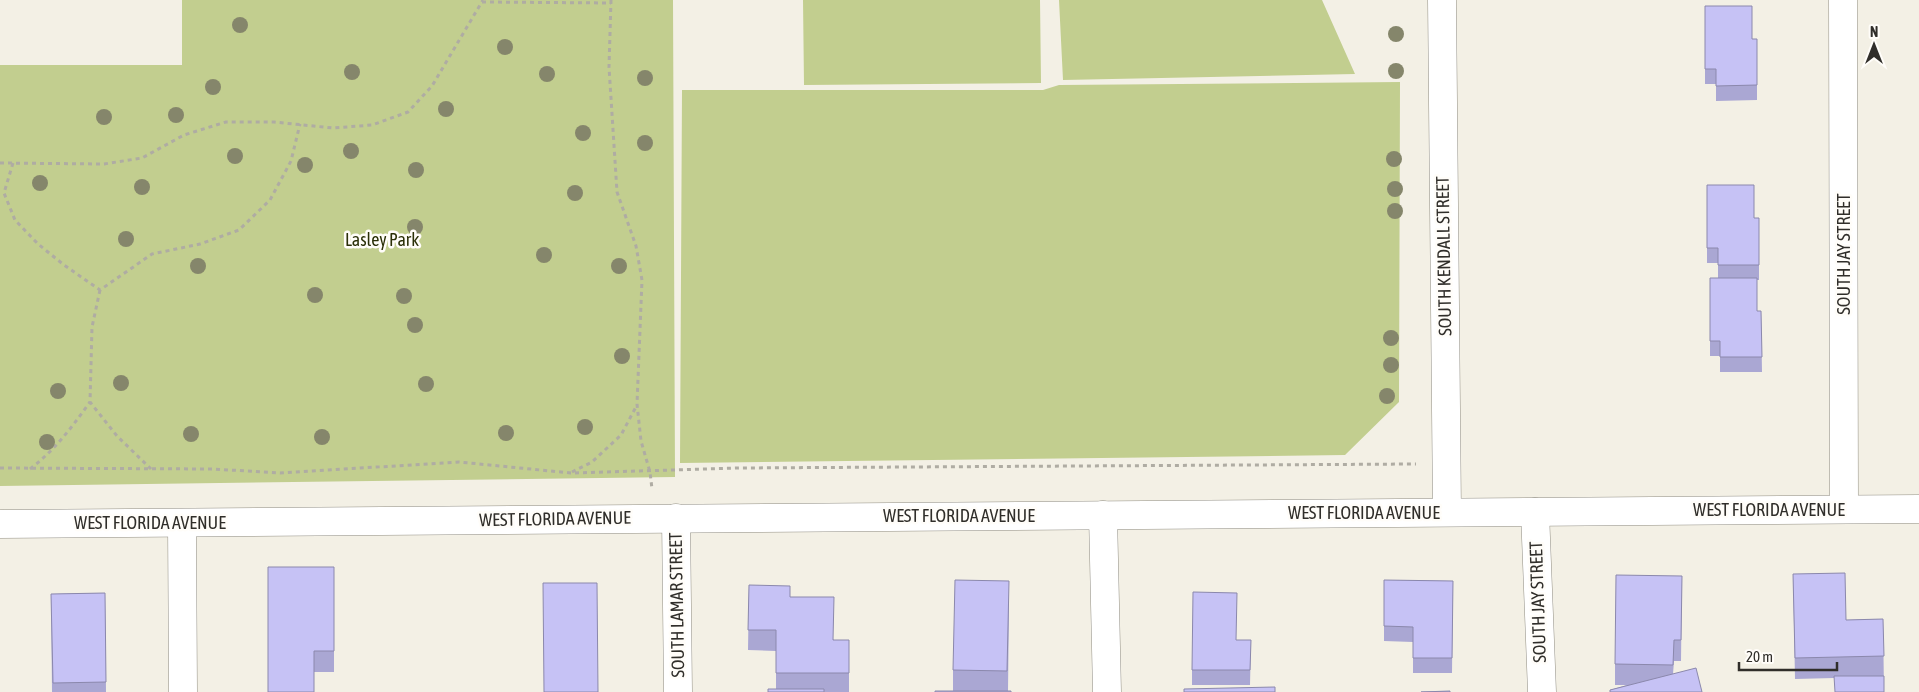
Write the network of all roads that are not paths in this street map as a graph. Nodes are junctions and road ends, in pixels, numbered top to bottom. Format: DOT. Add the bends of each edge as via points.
graph roads {
  1 [pos="1442,0"];
  2 [pos="1843,0"];
  3 [pos="1844,509"];
  4 [pos="1919,509"];
  5 [pos="1447,512"];
  6 [pos="1535,512"];
  7 [pos="1103,515"];
  8 [pos="676,518"];
  9 [pos="182,522"];
  10 [pos="0,524"];
  11 [pos="183,692"];
  12 [pos="678,692"];
  13 [pos="1106,692"];
  14 [pos="1542,692"];
  1 -- 5 [label="street, SOUTH KENDALL STREET"];
  2 -- 3 [label="street, SOUTH JAY STREET"];
  3 -- 4 [label="street, WEST FLORIDA AVENUE"];
  3 -- 6 [label="street, WEST FLORIDA AVENUE"];
  5 -- 6 [label="street, WEST FLORIDA AVENUE"];
  5 -- 7 [label="street, WEST FLORIDA AVENUE"];
  6 -- 14 [label="street, SOUTH JAY STREET"];
  7 -- 8 [label="street, WEST FLORIDA AVENUE"];
  7 -- 13 [label="street"];
  8 -- 9 [label="street, WEST FLORIDA AVENUE"];
  8 -- 12 [label="street, SOUTH LAMAR STREET"];
  9 -- 10 [label="street, WEST FLORIDA AVENUE"];
  9 -- 11 [label="street"];
}
